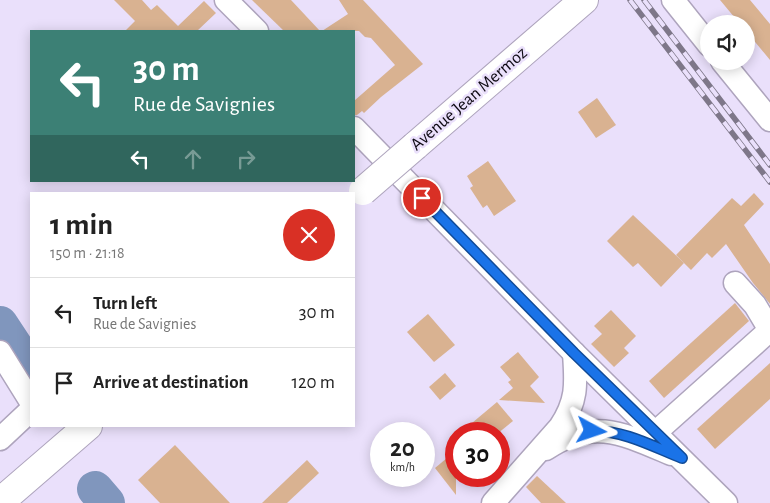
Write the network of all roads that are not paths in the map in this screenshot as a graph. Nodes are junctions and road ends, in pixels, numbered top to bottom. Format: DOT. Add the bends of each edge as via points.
graph roads {
  1 [pos="226,0"];
  2 [pos="584,0"];
  3 [pos="673,0"];
  4 [pos="257,30"];
  5 [pos="700,34"];
  6 [pos="729,70"];
  7 [pos="770,120"];
  8 [pos="355,129"];
  9 [pos="359,195"];
  10 [pos="735,283"];
  11 [pos="770,330"];
  12 [pos="0,352"];
  13 [pos="574,353"];
  14 [pos="30,400"];
  15 [pos="30,411"];
  16 [pos="87,427"];
  17 [pos="656,432"];
  18 [pos="0,438"];
  19 [pos="682,458"];
  20 [pos="524,467"];
  21 [pos="0,502"];
  22 [pos="493,503"];
  23 [pos="726,503"];
  1 -- 4 [label="street"];
  2 -- 9 [label="main road, Avenue Jean Mermoz, bridge"];
  3 -- 5 [label="street"];
  6 -- 7 [label="street"];
  8 -- 13 [label="street"];
  10 -- 11 [label="street" via="755,305"];
  11 -- 17 [label="street"];
  12 -- 14 [label="street"];
  13 -- 17 [label="street"];
  13 -- 20 [label="street" via="574,402 569,414"];
  15 -- 18 [label="street"];
  16 -- 21 [label="main road"];
  17 -- 19 [label="street"];
  19 -- 20 [label="street" via="619,434 592,431 568,437"];
  19 -- 23 [label="street"];
  20 -- 22 [label="street"];
}
